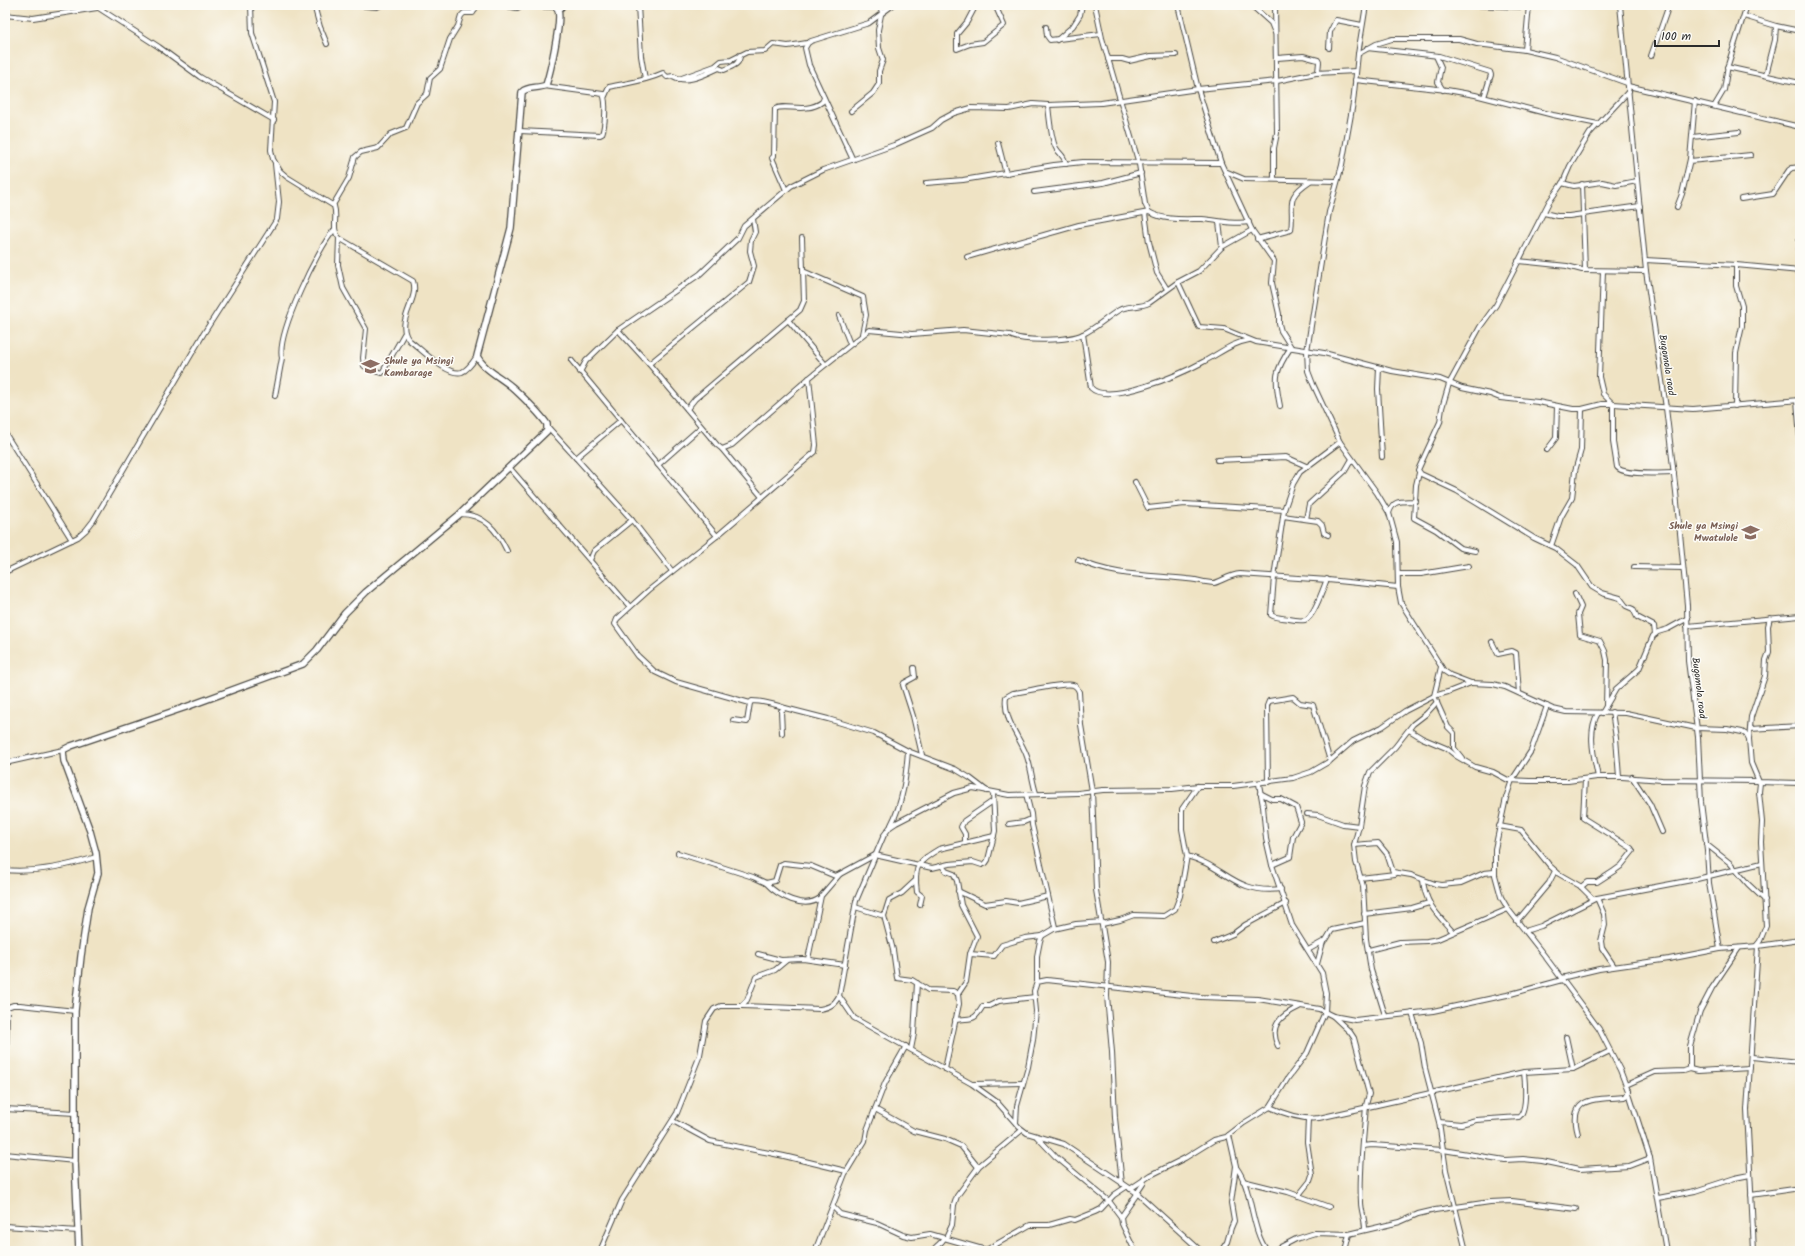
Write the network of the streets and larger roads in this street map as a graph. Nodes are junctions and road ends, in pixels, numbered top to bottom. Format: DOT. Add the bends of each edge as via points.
graph roads {
  1 [pos="251,5"];
  2 [pos="314,5"];
  3 [pos="355,5"];
  4 [pos="381,5"];
  5 [pos="477,5"];
  6 [pos="502,5"];
  7 [pos="523,5"];
  8 [pos="564,5"];
  9 [pos="638,5"];
  10 [pos="880,5"];
  11 [pos="893,5"];
  12 [pos="976,5"];
  13 [pos="995,5"];
  14 [pos="1082,5"];
  15 [pos="1095,5"];
  16 [pos="1178,5"];
  17 [pos="1251,5"];
  18 [pos="1275,5"];
  19 [pos="1366,5"];
  20 [pos="1472,5"];
  21 [pos="1620,5"];
  22 [pos="1669,5"];
  23 [pos="1747,5"];
  24 [pos="96,6"];
  25 [pos="1528,6"];
  26 [pos="559,11"];
  27 [pos="882,14"];
  28 [pos="5,15"];
  29 [pos="1744,16"];
  30 [pos="1362,25"];
  31 [pos="1776,26"];
  32 [pos="1046,27"];
  33 [pos="1800,31"];
  34 [pos="1101,34"];
  35 [pos="1276,35"];
  36 [pos="1057,40"];
  37 [pos="808,43"];
  38 [pos="327,44"];
  39 [pos="1329,48"];
  40 [pos="1367,48"];
  41 [pos="1525,50"];
  42 [pos="1358,54"];
  43 [pos="740,55"];
  44 [pos="1176,55"];
  45 [pos="1436,56"];
  46 [pos="1651,56"];
  47 [pos="1277,58"];
  48 [pos="1108,60"];
  49 [pos="1727,67"];
  50 [pos="1356,71"];
  51 [pos="1318,72"];
  52 [pos="1766,75"];
  53 [pos="645,79"];
  54 [pos="679,79"];
  55 [pos="1355,80"];
  56 [pos="1277,81"];
  57 [pos="1800,83"];
  58 [pos="544,86"];
  59 [pos="1628,86"];
  60 [pos="1198,89"];
  61 [pos="1444,90"];
  62 [pos="605,96"];
  63 [pos="1484,97"];
  64 [pos="824,98"];
  65 [pos="1120,99"];
  66 [pos="1695,101"];
  67 [pos="1048,105"];
  68 [pos="1715,105"];
  69 [pos="851,112"];
  70 [pos="274,120"];
  71 [pos="1598,124"];
  72 [pos="1800,127"];
  73 [pos="520,132"];
  74 [pos="1739,132"];
  75 [pos="1692,137"];
  76 [pos="998,143"];
  77 [pos="1751,155"];
  78 [pos="853,160"];
  79 [pos="1690,161"];
  80 [pos="1221,163"];
  81 [pos="275,164"];
  82 [pos="1066,164"];
  83 [pos="1139,164"];
  84 [pos="1800,166"];
  85 [pos="1225,171"];
  86 [pos="1141,172"];
  87 [pos="1006,174"];
  88 [pos="1274,179"];
  89 [pos="1310,181"];
  90 [pos="1337,181"];
  91 [pos="1637,181"];
  92 [pos="926,183"];
  93 [pos="1562,183"];
  94 [pos="1582,184"];
  95 [pos="786,190"];
  96 [pos="1034,192"];
  97 [pos="1741,199"];
  98 [pos="333,205"];
  99 [pos="1640,206"];
  100 [pos="1677,207"];
  101 [pos="1147,213"];
  102 [pos="1544,213"];
  103 [pos="1584,214"];
  104 [pos="753,219"];
  105 [pos="1219,222"];
  106 [pos="1249,222"];
  107 [pos="1800,223"];
  108 [pos="334,230"];
  109 [pos="1252,230"];
  110 [pos="339,238"];
  111 [pos="802,238"];
  112 [pos="1258,238"];
  113 [pos="1222,247"];
  114 [pos="967,257"];
  115 [pos="1645,260"];
  116 [pos="1518,261"];
  117 [pos="1736,265"];
  118 [pos="1585,270"];
  119 [pos="1799,270"];
  120 [pos="803,271"];
  121 [pos="1603,271"];
  122 [pos="1646,271"];
  123 [pos="1178,282"];
  124 [pos="1167,289"];
  125 [pos="839,316"];
  126 [pos="788,320"];
  127 [pos="618,330"];
  128 [pos="404,334"];
  129 [pos="1083,334"];
  130 [pos="862,335"];
  131 [pos="1250,340"];
  132 [pos="850,344"];
  133 [pos="1291,347"];
  134 [pos="1308,351"];
  135 [pos="477,356"];
  136 [pos="571,360"];
  137 [pos="649,364"];
  138 [pos="825,364"];
  139 [pos="1380,368"];
  140 [pos="580,372"];
  141 [pos="809,378"];
  142 [pos="1449,384"];
  143 [pos="275,396"];
  144 [pos="1799,400"];
  145 [pos="1613,404"];
  146 [pos="1280,406"];
  147 [pos="1557,406"];
  148 [pos="1735,406"];
  149 [pos="1666,408"];
  150 [pos="687,409"];
  151 [pos="1582,409"];
  152 [pos="621,420"];
  153 [pos="548,427"];
  154 [pos="701,427"];
  155 [pos="5,433"];
  156 [pos="1800,438"];
  157 [pos="1340,442"];
  158 [pos="722,449"];
  159 [pos="1547,450"];
  160 [pos="1382,457"];
  161 [pos="576,458"];
  162 [pos="1352,459"];
  163 [pos="1217,460"];
  164 [pos="658,464"];
  165 [pos="1306,466"];
  166 [pos="510,467"];
  167 [pos="1419,473"];
  168 [pos="1674,473"];
  169 [pos="1135,482"];
  170 [pos="762,497"];
  171 [pos="1416,501"];
  172 [pos="1284,510"];
  173 [pos="1389,513"];
  174 [pos="460,514"];
  175 [pos="1283,516"];
  176 [pos="1306,519"];
  177 [pos="632,520"];
  178 [pos="1328,535"];
  179 [pos="717,536"];
  180 [pos="72,540"];
  181 [pos="1551,546"];
  182 [pos="507,551"];
  183 [pos="1475,551"];
  184 [pos="590,560"];
  185 [pos="1078,560"];
  186 [pos="1469,566"];
  187 [pos="1634,567"];
  188 [pos="1683,568"];
  189 [pos="672,571"];
  190 [pos="5,572"];
  191 [pos="1398,574"];
  192 [pos="1274,577"];
  193 [pos="1326,580"];
  194 [pos="1398,587"];
  195 [pos="1575,594"];
  196 [pos="630,606"];
  197 [pos="1800,616"];
  198 [pos="1688,618"];
  199 [pos="1770,618"];
  200 [pos="1687,626"];
  201 [pos="1655,634"];
  202 [pos="1492,642"];
  203 [pos="1441,667"];
  204 [pos="914,668"];
  205 [pos="1470,683"];
  206 [pos="1519,693"];
  207 [pos="1434,696"];
  208 [pos="1437,702"];
  209 [pos="750,703"];
  210 [pos="1547,706"];
  211 [pos="1606,706"];
  212 [pos="784,708"];
  213 [pos="1612,712"];
  214 [pos="1600,713"];
  215 [pos="733,720"];
  216 [pos="1800,726"];
  217 [pos="1696,728"];
  218 [pos="1750,729"];
  219 [pos="1409,730"];
  220 [pos="782,733"];
  221 [pos="1748,739"];
  222 [pos="63,750"];
  223 [pos="908,751"];
  224 [pos="922,755"];
  225 [pos="1463,760"];
  226 [pos="1330,761"];
  227 [pos="5,763"];
  228 [pos="1598,777"];
  229 [pos="1619,777"];
  230 [pos="1632,778"];
  231 [pos="1585,779"];
  232 [pos="1512,780"];
  233 [pos="1700,781"];
  234 [pos="1268,782"];
  235 [pos="1759,782"];
  236 [pos="1800,783"];
  237 [pos="1258,784"];
  238 [pos="1198,786"];
  239 [pos="1092,792"];
  240 [pos="991,793"];
  241 [pos="1036,793"];
  242 [pos="1260,793"];
  243 [pos="1026,794"];
  244 [pos="993,801"];
  245 [pos="1307,814"];
  246 [pos="1031,819"];
  247 [pos="1009,824"];
  248 [pos="1359,826"];
  249 [pos="1499,826"];
  250 [pos="890,827"];
  251 [pos="1662,832"];
  252 [pos="994,836"];
  253 [pos="965,843"];
  254 [pos="1706,844"];
  255 [pos="1354,845"];
  256 [pos="678,853"];
  257 [pos="875,855"];
  258 [pos="1187,856"];
  259 [pos="96,857"];
  260 [pos="1762,863"];
  261 [pos="919,864"];
  262 [pos="1272,865"];
  263 [pos="942,866"];
  264 [pos="1735,869"];
  265 [pos="5,870"];
  266 [pos="1555,871"];
  267 [pos="1494,872"];
  268 [pos="840,874"];
  269 [pos="1395,874"];
  270 [pos="1708,875"];
  271 [pos="1360,878"];
  272 [pos="916,880"];
  273 [pos="1423,880"];
  274 [pos="766,883"];
  275 [pos="1581,887"];
  276 [pos="1280,889"];
  277 [pos="958,891"];
  278 [pos="1048,896"];
  279 [pos="820,898"];
  280 [pos="1595,898"];
  281 [pos="1765,900"];
  282 [pos="1286,903"];
  283 [pos="1429,903"];
  284 [pos="920,905"];
  285 [pos="855,907"];
  286 [pos="1508,909"];
  287 [pos="1364,914"];
  288 [pos="884,916"];
  289 [pos="1517,921"];
  290 [pos="1102,923"];
  291 [pos="1365,923"];
  292 [pos="1054,929"];
  293 [pos="1525,931"];
  294 [pos="1453,932"];
  295 [pos="1042,936"];
  296 [pos="1800,940"];
  297 [pos="1214,942"];
  298 [pos="1322,942"];
  299 [pos="1757,946"];
  300 [pos="1739,948"];
  301 [pos="1720,949"];
  302 [pos="1308,950"];
  303 [pos="1369,950"];
  304 [pos="758,954"];
  305 [pos="970,954"];
  306 [pos="808,959"];
  307 [pos="787,960"];
  308 [pos="1317,964"];
  309 [pos="845,965"];
  310 [pos="1614,966"];
  311 [pos="1561,979"];
  312 [pos="1037,982"];
  313 [pos="917,983"];
  314 [pos="1108,986"];
  315 [pos="958,994"];
  316 [pos="838,996"];
  317 [pos="1034,997"];
  318 [pos="742,1006"];
  319 [pos="1300,1007"];
  320 [pos="6,1008"];
  321 [pos="75,1011"];
  322 [pos="1325,1012"];
  323 [pos="1412,1013"];
  324 [pos="1385,1015"];
  325 [pos="1333,1016"];
  326 [pos="955,1020"];
  327 [pos="1566,1037"];
  328 [pos="906,1046"];
  329 [pos="1278,1046"];
  330 [pos="911,1049"];
  331 [pos="1610,1051"];
  332 [pos="1752,1057"];
  333 [pos="1800,1062"];
  334 [pos="1750,1068"];
  335 [pos="945,1069"];
  336 [pos="1573,1069"];
  337 [pos="1690,1069"];
  338 [pos="1524,1072"];
  339 [pos="5,1081"];
  340 [pos="1023,1083"];
  341 [pos="972,1084"];
  342 [pos="1626,1085"];
  343 [pos="1629,1091"];
  344 [pos="1431,1093"];
  345 [pos="5,1106"];
  346 [pos="1270,1107"];
  347 [pos="1366,1108"];
  348 [pos="5,1109"];
  349 [pos="875,1109"];
  350 [pos="75,1113"];
  351 [pos="1308,1119"];
  352 [pos="673,1121"];
  353 [pos="1439,1122"];
  354 [pos="1016,1123"];
  355 [pos="1022,1130"];
  356 [pos="1578,1134"];
  357 [pos="1229,1135"];
  358 [pos="1037,1136"];
  359 [pos="1363,1146"];
  360 [pos="1443,1150"];
  361 [pos="5,1154"];
  362 [pos="1650,1158"];
  363 [pos="75,1161"];
  364 [pos="1236,1166"];
  365 [pos="978,1167"];
  366 [pos="846,1172"];
  367 [pos="1750,1175"];
  368 [pos="1144,1179"];
  369 [pos="1243,1181"];
  370 [pos="1122,1184"];
  371 [pos="1128,1188"];
  372 [pos="1800,1188"];
  373 [pos="1137,1193"];
  374 [pos="1752,1195"];
  375 [pos="1298,1196"];
  376 [pos="1658,1198"];
  377 [pos="1109,1201"];
  378 [pos="833,1206"];
  379 [pos="1329,1207"];
  380 [pos="1454,1207"];
  381 [pos="1576,1209"];
  382 [pos="1121,1217"];
  383 [pos="5,1226"];
  384 [pos="1365,1230"];
  385 [pos="78,1231"];
  386 [pos="1348,1234"];
  387 [pos="945,1238"];
  388 [pos="972,1249"];
  389 [pos="79,1251"];
  390 [pos="600,1251"];
  391 [pos="814,1251"];
  392 [pos="933,1251"];
  393 [pos="1135,1251"];
  394 [pos="1201,1251"];
  395 [pos="1221,1251"];
  396 [pos="1267,1251"];
  397 [pos="1273,1251"];
  398 [pos="1345,1251"];
  399 [pos="1466,1251"];
  400 [pos="1666,1251"];
  401 [pos="1754,1251"];
  1 -- 70 [label="street" via="252,33 274,102"];
  2 -- 38 [label="street"];
  3 -- 4 [label="street"];
  5 -- 98 [label="street" via="473,13 464,13 461,16 443,63 430,78 427,94 417,103 406,128 391,134 378,148 361,152 355,157 350,176"];
  6 -- 7 [label="street" via="517,8"];
  7 -- 26 [label="street" via="554,6"];
  8 -- 26 [label="street"];
  9 -- 53 [label="street"];
  10 -- 27 [label="street"];
  11 -- 27 [label="street"];
  12 -- 13 [label="street" via="958,34 958,50 970,44 983,42 1004,25"];
  14 -- 36 [label="street" via="1080,15 1073,26"];
  15 -- 34 [label="street"];
  16 -- 60 [label="street"];
  17 -- 35 [label="street" via="1271,23"];
  18 -- 35 [label="street"];
  19 -- 30 [label="street"];
  20 -- 25 [label="street"];
  21 -- 59 [label="street, Bugomola road"];
  22 -- 46 [label="street"];
  23 -- 29 [label="street"];
  24 -- 28 [label="street" via="33,18"];
  24 -- 70 [label="street" via="200,76"];
  25 -- 41 [label="street"];
  26 -- 58 [label="street" via="554,52"];
  27 -- 37 [label="street" via="869,23"];
  27 -- 69 [label="street" via="878,30 883,60 879,71 879,84 874,92"];
  29 -- 31 [label="street"];
  29 -- 49 [label="street"];
  30 -- 39 [label="street" via="1336,20 1330,32"];
  30 -- 42 [label="street"];
  31 -- 33 [label="street"];
  31 -- 52 [label="street"];
  32 -- 36 [label="street" via="1048,39"];
  34 -- 36 [label="street"];
  34 -- 48 [label="street"];
  35 -- 47 [label="street"];
  37 -- 43 [label="street" via="789,46 773,44 762,52 747,52"];
  37 -- 64 [label="street" via="805,55"];
  40 -- 41 [label="street" via="1392,39 1454,39"];
  40 -- 42 [label="street"];
  40 -- 45 [label="street"];
  41 -- 59 [label="street" via="1555,57"];
  42 -- 50 [label="street"];
  43 -- 54 [label="street"];
  43 -- 54 [label="street" via="738,63 724,70 719,68 687,80"];
  44 -- 48 [label="street" via="1151,56 1128,61"];
  45 -- 61 [label="street" via="1442,67 1438,82"];
  45 -- 63 [label="street" via="1490,72"];
  47 -- 51 [label="street" via="1303,56 1318,60"];
  47 -- 56 [label="street"];
  48 -- 65 [label="street"];
  49 -- 52 [label="street"];
  49 -- 68 [label="street" via="1724,90"];
  50 -- 51 [label="street"];
  50 -- 55 [label="street"];
  51 -- 56 [label="street"];
  52 -- 57 [label="street"];
  53 -- 54 [label="street" via="665,73 667,77"];
  53 -- 62 [label="street" via="609,87"];
  55 -- 61 [label="street"];
  55 -- 90 [label="street" via="1343,159"];
  56 -- 60 [label="street"];
  56 -- 88 [label="street"];
  58 -- 62 [label="street"];
  58 -- 73 [label="street" via="526,88 522,92"];
  59 -- 66 [label="street"];
  59 -- 71 [label="street"];
  59 -- 91 [label="street, Bugomola road"];
  60 -- 65 [label="street"];
  60 -- 80 [label="street"];
  61 -- 63 [label="street"];
  62 -- 73 [label="street" via="606,107 600,135"];
  63 -- 71 [label="street"];
  64 -- 78 [label="street"];
  64 -- 95 [label="street" via="813,107 775,109 772,160"];
  65 -- 67 [label="street" via="1101,103"];
  65 -- 83 [label="street"];
  66 -- 68 [label="street"];
  66 -- 75 [label="street"];
  67 -- 78 [label="street" via="970,109 952,114 932,128"];
  67 -- 82 [label="street" via="1056,147 1063,154"];
  68 -- 72 [label="street"];
  70 -- 81 [label="street" via="271,150"];
  71 -- 93 [label="street" via="1574,159"];
  73 -- 135 [label="street" via="511,228"];
  74 -- 75 [label="street"];
  75 -- 79 [label="street"];
  76 -- 87 [label="street"];
  77 -- 79 [label="street"];
  78 -- 95 [label="street" via="818,172"];
  79 -- 100 [label="street"];
  80 -- 83 [label="street"];
  80 -- 85 [label="street"];
  81 -- 98 [label="street" via="287,177"];
  81 -- 180 [label="street" via="279,202 277,219 204,333 93,521"];
  82 -- 83 [label="street" via="1124,161"];
  82 -- 87 [label="street"];
  83 -- 86 [label="street"];
  84 -- 97 [label="street" via="1789,170 1773,194"];
  85 -- 88 [label="street" via="1242,178"];
  85 -- 106 [label="street"];
  86 -- 96 [label="street" via="1103,183"];
  86 -- 101 [label="street"];
  87 -- 92 [label="street"];
  88 -- 89 [label="street"];
  89 -- 90 [label="street"];
  89 -- 112 [label="street" via="1295,193 1291,207 1291,230"];
  90 -- 134 [label="street"];
  91 -- 94 [label="street" via="1616,185 1604,182"];
  91 -- 99 [label="street, Bugomola road"];
  93 -- 94 [label="street" via="1574,186"];
  93 -- 102 [label="street"];
  94 -- 103 [label="street"];
  95 -- 104 [label="street"];
  98 -- 108 [label="street" via="336,214"];
  99 -- 103 [label="street"];
  99 -- 115 [label="street, Bugomola road"];
  101 -- 105 [label="street" via="1171,219"];
  101 -- 114 [label="street" via="1079,225"];
  101 -- 124 [label="street" via="1149,242 1157,275"];
  102 -- 103 [label="street" via="1562,216"];
  102 -- 116 [label="street"];
  103 -- 118 [label="street"];
  104 -- 127 [label="street" via="742,228 739,236 724,252 700,274"];
  104 -- 137 [label="street" via="755,232 750,251 754,266 749,282"];
  105 -- 106 [label="street"];
  105 -- 113 [label="street"];
  106 -- 109 [label="street"];
  107 -- 119 [label="street"];
  108 -- 110 [label="street"];
  108 -- 143 [label="street" via="324,241 299,294 284,334"];
  109 -- 112 [label="street"];
  109 -- 113 [label="street"];
  110 -- 128 [label="street" via="413,281 412,299 404,323"];
  110 -- 128 [label="street" via="338,265 343,288 366,329 364,366 382,373"];
  111 -- 120 [label="street"];
  112 -- 133 [label="street" via="1274,261 1272,279 1279,324"];
  113 -- 123 [label="street" via="1199,271"];
  115 -- 117 [label="street"];
  115 -- 122 [label="street, Bugomola road"];
  116 -- 118 [label="street"];
  116 -- 142 [label="street" via="1496,305 1480,327"];
  117 -- 119 [label="street"];
  117 -- 148 [label="street" via="1736,286 1742,306 1742,326 1736,353"];
  118 -- 121 [label="street"];
  120 -- 126 [label="street" via="803,306"];
  120 -- 130 [label="street" via="863,297 866,315"];
  121 -- 122 [label="street"];
  121 -- 145 [label="street" via="1599,377 1603,394"];
  122 -- 149 [label="street, Bugomola road"];
  123 -- 124 [label="street"];
  123 -- 131 [label="street" via="1199,327 1224,329"];
  124 -- 129 [label="street" via="1146,304 1121,309"];
  125 -- 132 [label="street"];
  126 -- 138 [label="street"];
  126 -- 150 [label="street" via="695,399"];
  127 -- 137 [label="street"];
  127 -- 140 [label="street" via="586,360"];
  128 -- 135 [label="street" via="450,372 462,372"];
  129 -- 130 [label="street" via="1062,338 1030,339 963,330 912,334 871,330"];
  129 -- 131 [label="street" via="1091,388 1106,394 1139,388 1171,376 1204,362 1237,342"];
  130 -- 132 [label="street"];
  131 -- 133 [label="street"];
  132 -- 138 [label="street"];
  133 -- 134 [label="street"];
  133 -- 146 [label="street" via="1279,364 1276,380"];
  134 -- 139 [label="street"];
  134 -- 157 [label="street" via="1308,371"];
  135 -- 153 [label="street" via="534,408"];
  136 -- 140 [label="street"];
  137 -- 150 [label="street"];
  138 -- 141 [label="street"];
  139 -- 142 [label="street" via="1440,379"];
  139 -- 160 [label="street"];
  140 -- 152 [label="street"];
  141 -- 158 [label="street" via="732,445"];
  141 -- 170 [label="street" via="816,451"];
  142 -- 147 [label="street" via="1500,398"];
  142 -- 167 [label="street" via="1440,422 1418,466"];
  144 -- 148 [label="street"];
  144 -- 156 [label="street"];
  145 -- 149 [label="street"];
  145 -- 151 [label="street" via="1600,404"];
  145 -- 168 [label="street" via="1613,442 1618,469 1638,473"];
  147 -- 151 [label="street"];
  147 -- 159 [label="street" via="1556,438"];
  148 -- 149 [label="street"];
  149 -- 168 [label="street, Bugomola road"];
  150 -- 154 [label="street"];
  151 -- 181 [label="street" via="1581,450 1572,498 1561,517"];
  152 -- 161 [label="street"];
  152 -- 164 [label="street"];
  153 -- 161 [label="street"];
  153 -- 166 [label="street" via="547,431"];
  154 -- 158 [label="street"];
  154 -- 164 [label="street"];
  155 -- 180 [label="street"];
  157 -- 162 [label="street"];
  157 -- 165 [label="street"];
  158 -- 170 [label="street"];
  161 -- 177 [label="street"];
  162 -- 173 [label="street"];
  162 -- 176 [label="street" via="1345,471 1309,504"];
  163 -- 165 [label="street" via="1286,457"];
  164 -- 179 [label="street"];
  165 -- 172 [label="street" via="1293,484"];
  166 -- 174 [label="street"];
  166 -- 184 [label="street"];
  167 -- 171 [label="street"];
  167 -- 181 [label="street" via="1457,491"];
  168 -- 188 [label="street, Bugomola road"];
  169 -- 172 [label="street" via="1148,509 1185,504"];
  170 -- 179 [label="street"];
  171 -- 173 [label="street" via="1395,503"];
  171 -- 183 [label="street" via="1415,519 1436,530 1460,548"];
  172 -- 175 [label="street"];
  173 -- 191 [label="street" via="1397,542"];
  174 -- 182 [label="street" via="480,517 501,539"];
  174 -- 222 [label="street" via="366,592 302,664"];
  175 -- 176 [label="street"];
  175 -- 192 [label="street"];
  176 -- 178 [label="street" via="1319,521"];
  177 -- 184 [label="street" via="594,551"];
  177 -- 189 [label="street"];
  179 -- 189 [label="street"];
  180 -- 190 [label="street"];
  181 -- 201 [label="street" via="1577,565 1592,587 1620,598 1626,606 1633,609 1637,617 1654,626"];
  184 -- 196 [label="street"];
  185 -- 192 [label="street" via="1107,571 1213,583 1235,574"];
  186 -- 191 [label="street" via="1421,574"];
  187 -- 188 [label="street"];
  188 -- 198 [label="street, Bugomola road"];
  189 -- 196 [label="street"];
  191 -- 194 [label="street"];
  192 -- 193 [label="street"];
  192 -- 193 [label="street" via="1272,615 1292,620 1308,618"];
  193 -- 194 [label="street"];
  194 -- 203 [label="street" via="1406,613"];
  195 -- 211 [label="street" via="1581,607 1578,614 1580,635 1600,641 1605,651"];
  196 -- 209 [label="street" via="617,619 615,625 649,668 676,682"];
  197 -- 199 [label="street"];
  198 -- 200 [label="street, Bugomola road"];
  198 -- 201 [label="street"];
  199 -- 200 [label="street"];
  199 -- 218 [label="street" via="1770,647"];
  200 -- 217 [label="street, Bugomola road" via="1688,661"];
  201 -- 211 [label="street" via="1639,669 1619,687"];
  202 -- 206 [label="street" via="1498,654 1512,651 1516,653"];
  203 -- 205 [label="street" via="1450,675"];
  203 -- 207 [label="street"];
  204 -- 224 [label="street" via="915,677 903,685"];
  205 -- 206 [label="street" via="1494,684"];
  205 -- 207 [label="street"];
  206 -- 210 [label="street"];
  207 -- 208 [label="street"];
  207 -- 226 [label="street" via="1382,727 1361,736"];
  208 -- 219 [label="street"];
  208 -- 225 [label="street" via="1448,727 1455,734 1454,748"];
  209 -- 212 [label="street" via="754,701 777,704"];
  209 -- 215 [label="street" via="747,722"];
  210 -- 214 [label="street" via="1566,712"];
  210 -- 232 [label="street" via="1532,751"];
  211 -- 214 [label="street"];
  212 -- 220 [label="street" via="781,711"];
  212 -- 223 [label="street" via="874,732"];
  213 -- 214 [label="street"];
  213 -- 217 [label="street" via="1639,715"];
  213 -- 229 [label="street"];
  214 -- 228 [label="street" via="1593,723 1594,757"];
  216 -- 218 [label="street"];
  217 -- 221 [label="street" via="1742,732"];
  217 -- 233 [label="street, Bugomola road"];
  218 -- 221 [label="street"];
  219 -- 225 [label="street" via="1446,748"];
  219 -- 248 [label="street" via="1370,772 1365,786"];
  221 -- 235 [label="street" via="1751,763"];
  222 -- 227 [label="street"];
  222 -- 259 [label="street" via="64,761 90,831"];
  223 -- 224 [label="street"];
  223 -- 250 [label="street" via="903,795"];
  224 -- 240 [label="street" via="962,773"];
  225 -- 232 [label="street"];
  226 -- 234 [label="street" via="1304,774"];
  226 -- 234 [label="street" via="1312,705 1300,703 1293,697 1269,701 1266,706"];
  228 -- 229 [label="street"];
  228 -- 231 [label="street"];
  229 -- 230 [label="street"];
  230 -- 233 [label="street"];
  230 -- 251 [label="street" via="1650,804"];
  231 -- 232 [label="street" via="1529,782"];
  231 -- 275 [label="street" via="1583,818 1631,848 1633,852 1621,866 1596,882 1587,882"];
  232 -- 249 [label="street"];
  233 -- 235 [label="street"];
  233 -- 254 [label="street, Bugomola road"];
  234 -- 237 [label="street"];
  235 -- 236 [label="street"];
  235 -- 260 [label="street"];
  237 -- 238 [label="street"];
  237 -- 242 [label="street"];
  238 -- 239 [label="street"];
  238 -- 258 [label="street" via="1182,809 1182,830"];
  239 -- 241 [label="street"];
  239 -- 241 [label="street" via="1080,724 1078,690 1072,684 1066,684 1013,693 1006,698 1011,725 1027,756"];
  239 -- 290 [label="street" via="1095,884"];
  240 -- 243 [label="street"];
  240 -- 244 [label="street"];
  240 -- 250 [label="street" via="973,788 964,790"];
  241 -- 243 [label="street"];
  242 -- 262 [label="street"];
  242 -- 262 [label="street" via="1272,799 1281,799 1296,807 1301,822 1293,837 1291,856"];
  243 -- 246 [label="street"];
  244 -- 252 [label="street" via="996,822"];
  244 -- 253 [label="street" via="964,821 961,827 965,834"];
  245 -- 248 [label="street"];
  246 -- 247 [label="street"];
  246 -- 278 [label="street"];
  248 -- 255 [label="street"];
  249 -- 266 [label="street" via="1521,830"];
  249 -- 267 [label="street" via="1494,849"];
  250 -- 257 [label="street"];
  252 -- 253 [label="street"];
  252 -- 263 [label="street" via="988,860 984,865 974,862"];
  253 -- 261 [label="street" via="938,849 934,854 922,859"];
  254 -- 264 [label="street"];
  254 -- 270 [label="street, Bugomola road"];
  255 -- 269 [label="street" via="1379,844 1387,854"];
  255 -- 271 [label="street"];
  256 -- 274 [label="street"];
  257 -- 261 [label="street"];
  257 -- 268 [label="street"];
  257 -- 285 [label="street"];
  258 -- 276 [label="street" via="1252,889"];
  258 -- 290 [label="street" via="1180,896 1175,909 1164,916 1134,915"];
  259 -- 265 [label="street" via="49,869"];
  259 -- 321 [label="street" via="98,876 88,908"];
  260 -- 264 [label="street"];
  260 -- 281 [label="street"];
  261 -- 263 [label="street" via="932,868"];
  261 -- 272 [label="street"];
  262 -- 276 [label="street"];
  263 -- 277 [label="street" via="954,874"];
  264 -- 270 [label="street"];
  264 -- 281 [label="street"];
  266 -- 275 [label="street"];
  266 -- 289 [label="street" via="1549,883"];
  267 -- 273 [label="street" via="1454,884 1439,885"];
  267 -- 286 [label="street" via="1501,897"];
  268 -- 274 [label="street" via="834,876 812,866 784,863 779,867 775,881"];
  268 -- 279 [label="street"];
  269 -- 271 [label="street"];
  269 -- 273 [label="street" via="1411,875"];
  270 -- 280 [label="street"];
  270 -- 301 [label="street, Bugomola road"];
  271 -- 287 [label="street" via="1363,886"];
  272 -- 284 [label="street" via="918,892 922,896"];
  272 -- 288 [label="street" via="902,893 888,900"];
  273 -- 283 [label="street" via="1424,894"];
  274 -- 279 [label="street" via="778,894 801,902 811,903"];
  275 -- 280 [label="street"];
  276 -- 282 [label="street"];
  277 -- 278 [label="street" via="985,904 1006,901 1015,903"];
  277 -- 305 [label="street" via="961,905 977,936"];
  278 -- 292 [label="street"];
  279 -- 306 [label="street"];
  280 -- 293 [label="street" via="1542,926"];
  280 -- 310 [label="street" via="1604,914 1602,948"];
  281 -- 299 [label="street" via="1766,926"];
  282 -- 297 [label="street" via="1233,934"];
  282 -- 302 [label="street" via="1292,925"];
  283 -- 287 [label="street" via="1412,908"];
  283 -- 294 [label="street"];
  285 -- 288 [label="street"];
  285 -- 309 [label="street"];
  286 -- 289 [label="street"];
  286 -- 294 [label="street"];
  287 -- 291 [label="street"];
  288 -- 313 [label="street" via="893,950 896,976 898,979 909,979"];
  289 -- 293 [label="street"];
  290 -- 292 [label="street" via="1076,924"];
  290 -- 314 [label="street" via="1108,962"];
  291 -- 298 [label="street" via="1334,929"];
  291 -- 303 [label="street"];
  292 -- 295 [label="street"];
  293 -- 311 [label="street"];
  294 -- 303 [label="street" via="1438,939 1400,942"];
  295 -- 305 [label="street" via="1002,944 994,956"];
  295 -- 312 [label="street" via="1037,956"];
  296 -- 299 [label="street"];
  298 -- 302 [label="street"];
  298 -- 308 [label="street"];
  299 -- 300 [label="street"];
  299 -- 332 [label="street"];
  300 -- 301 [label="street"];
  300 -- 337 [label="street" via="1700,1011 1690,1046"];
  301 -- 310 [label="street"];
  302 -- 308 [label="street"];
  303 -- 324 [label="street" via="1371,970"];
  304 -- 307 [label="street"];
  305 -- 315 [label="street" via="966,982"];
  306 -- 307 [label="street"];
  306 -- 309 [label="street"];
  307 -- 318 [label="street" via="775,970 756,977"];
  308 -- 322 [label="street" via="1326,987"];
  309 -- 316 [label="street"];
  310 -- 311 [label="street"];
  311 -- 323 [label="street" via="1433,1011"];
  311 -- 331 [label="street" via="1599,1030"];
  312 -- 314 [label="street" via="1047,980"];
  312 -- 317 [label="street"];
  313 -- 315 [label="street" via="928,990 953,991"];
  313 -- 330 [label="street"];
  314 -- 319 [label="street" via="1228,999 1258,999"];
  314 -- 370 [label="street" via="1115,1118"];
  315 -- 326 [label="street" via="959,1004"];
  316 -- 318 [label="street" via="832,1005 820,1010"];
  316 -- 328 [label="street" via="854,1018"];
  317 -- 326 [label="street" via="999,1000 989,1006 983,1006 980,1013 972,1019"];
  317 -- 340 [label="street" via="1036,1019"];
  318 -- 352 [label="street" via="716,1007 710,1013 706,1021 700,1055"];
  319 -- 322 [label="street"];
  319 -- 329 [label="street" via="1282,1016 1278,1021 1274,1035"];
  320 -- 321 [label="street" via="20,1005"];
  320 -- 339 [label="street"];
  321 -- 350 [label="street"];
  322 -- 325 [label="street"];
  322 -- 346 [label="street" via="1307,1053"];
  323 -- 324 [label="street"];
  323 -- 344 [label="street"];
  324 -- 325 [label="street" via="1355,1020"];
  325 -- 347 [label="street" via="1350,1032 1357,1045 1362,1075 1369,1095"];
  326 -- 335 [label="street"];
  327 -- 336 [label="street"];
  328 -- 330 [label="street"];
  328 -- 349 [label="street" via="885,1083"];
  330 -- 335 [label="street"];
  331 -- 336 [label="street"];
  331 -- 342 [label="street"];
  332 -- 333 [label="street"];
  332 -- 334 [label="street"];
  334 -- 337 [label="street" via="1698,1071"];
  334 -- 367 [label="street" via="1747,1110"];
  335 -- 341 [label="street"];
  336 -- 338 [label="street"];
  337 -- 342 [label="street" via="1655,1072"];
  338 -- 344 [label="street"];
  338 -- 353 [label="street" via="1526,1094 1522,1115 1519,1117 1476,1120 1461,1124"];
  339 -- 345 [label="street"];
  340 -- 341 [label="street"];
  340 -- 354 [label="street"];
  341 -- 354 [label="street" via="997,1102"];
  342 -- 343 [label="street"];
  343 -- 356 [label="street" via="1624,1097 1591,1099 1583,1103 1575,1118"];
  343 -- 362 [label="street"];
  344 -- 347 [label="street"];
  344 -- 353 [label="street"];
  346 -- 351 [label="street"];
  346 -- 357 [label="street"];
  347 -- 351 [label="street"];
  347 -- 359 [label="street"];
  348 -- 350 [label="street"];
  349 -- 365 [label="street" via="914,1131 961,1146"];
  349 -- 366 [label="street" via="865,1141"];
  350 -- 363 [label="street"];
  351 -- 375 [label="street" via="1307,1142 1312,1175 1310,1182"];
  352 -- 366 [label="street" via="710,1142 784,1156"];
  352 -- 390 [label="street" via="622,1200"];
  353 -- 360 [label="street"];
  354 -- 355 [label="street"];
  355 -- 358 [label="street"];
  355 -- 365 [label="street"];
  357 -- 364 [label="street"];
  357 -- 368 [label="street" via="1214,1140"];
  358 -- 370 [label="street" via="1064,1144"];
  358 -- 377 [label="street" via="1056,1157"];
  359 -- 360 [label="street"];
  359 -- 384 [label="street" via="1361,1203 1365,1216"];
  360 -- 362 [label="street" via="1505,1160 1542,1161 1580,1169 1629,1166"];
  360 -- 380 [label="street"];
  361 -- 363 [label="street"];
  362 -- 376 [label="street"];
  363 -- 385 [label="street"];
  364 -- 369 [label="street"];
  364 -- 395 [label="street" via="1231,1203 1234,1221"];
  365 -- 387 [label="street" via="955,1199 952,1225"];
  366 -- 378 [label="street"];
  367 -- 374 [label="street"];
  367 -- 376 [label="street" via="1695,1191"];
  368 -- 371 [label="street"];
  368 -- 373 [label="street"];
  369 -- 375 [label="street"];
  369 -- 396 [label="street" via="1257,1234"];
  370 -- 371 [label="street"];
  371 -- 373 [label="street"];
  371 -- 377 [label="street"];
  372 -- 374 [label="street"];
  373 -- 382 [label="street"];
  373 -- 394 [label="street"];
  374 -- 401 [label="street" via="1750,1202"];
  375 -- 379 [label="street"];
  376 -- 400 [label="street"];
  377 -- 382 [label="street"];
  377 -- 388 [label="street" via="1101,1209 1076,1219 1049,1225 1034,1225 988,1249"];
  378 -- 387 [label="street" via="840,1214 877,1223 903,1235 912,1237 927,1233"];
  378 -- 391 [label="street"];
  380 -- 381 [label="street" via="1512,1201"];
  380 -- 384 [label="street" via="1418,1214 1400,1222"];
  380 -- 399 [label="street"];
  382 -- 393 [label="street"];
  383 -- 385 [label="street"];
  384 -- 386 [label="street"];
  385 -- 389 [label="street"];
  386 -- 397 [label="street" via="1315,1233"];
  386 -- 398 [label="street"];
  387 -- 388 [label="street"];
  387 -- 392 [label="street"];
}
